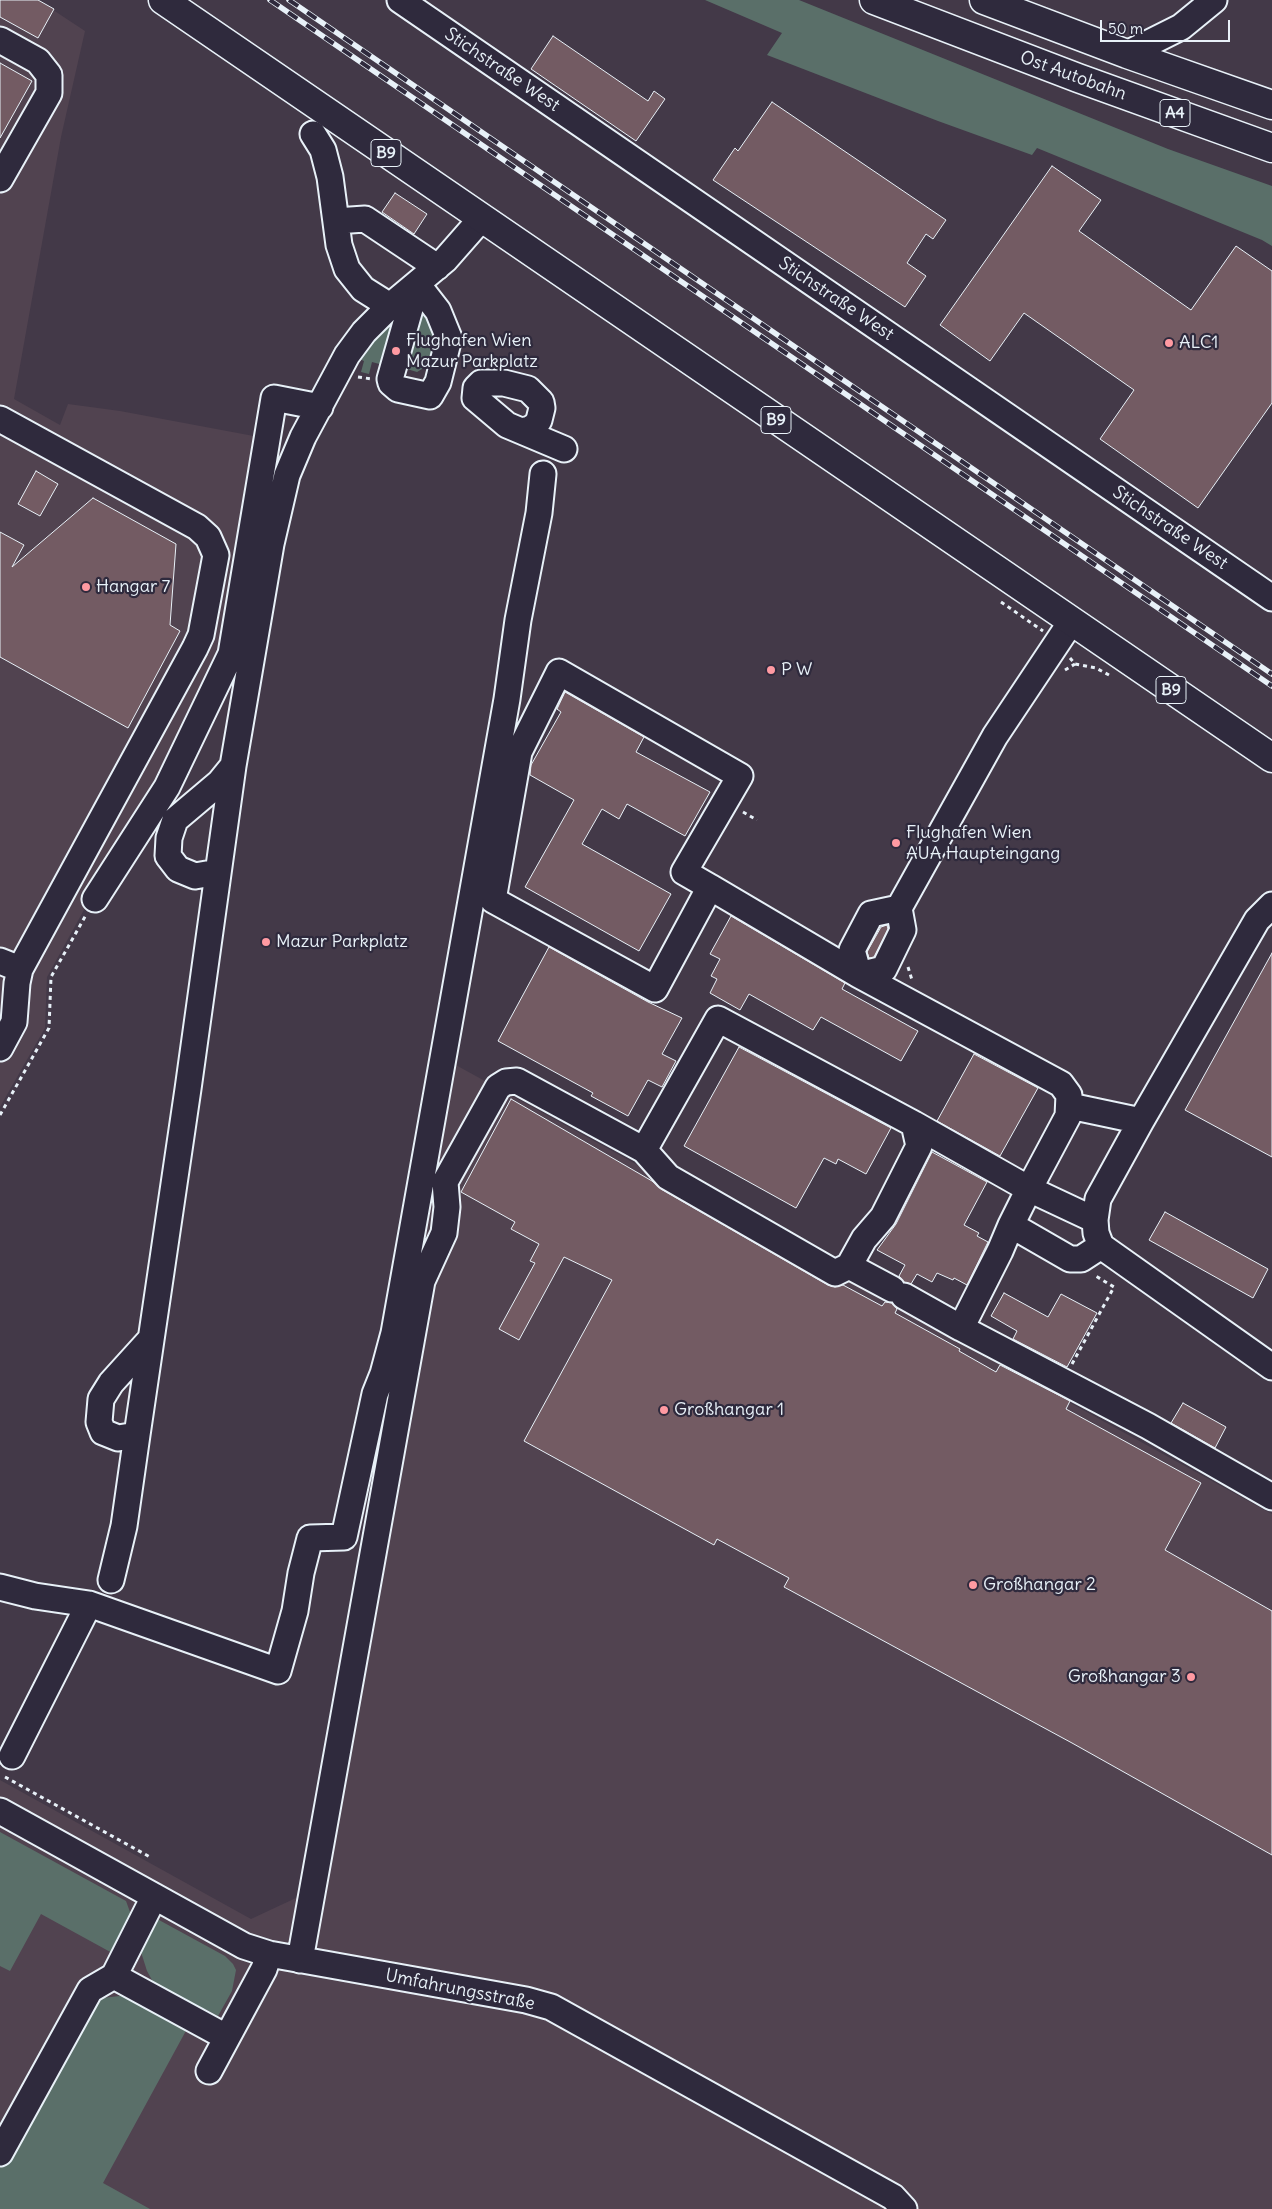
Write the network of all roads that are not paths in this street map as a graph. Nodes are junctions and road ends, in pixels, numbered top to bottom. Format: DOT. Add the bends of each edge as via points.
graph roads {
  1 [pos="163,0"];
  2 [pos="400,0"];
  3 [pos="874,0"];
  4 [pos="984,0"];
  5 [pos="1214,0"];
  6 [pos="0,40"];
  7 [pos="1127,54"];
  8 [pos="1272,105"];
  9 [pos="313,134"];
  10 [pos="1272,148"];
  11 [pos="0,179"];
  12 [pos="481,219"];
  13 [pos="336,221"];
  14 [pos="437,267"];
  15 [pos="390,306"];
  16 [pos="320,407"];
  17 [pos="0,419"];
  18 [pos="522,431"];
  19 [pos="564,449"];
  20 [pos="543,474"];
  21 [pos="1270,592"];
  22 [pos="1071,622"];
  23 [pos="1272,758"];
  24 [pos="233,766"];
  25 [pos="218,872"];
  26 [pos="710,887"];
  27 [pos="95,899"];
  28 [pos="1272,905"];
  29 [pos="899,908"];
  30 [pos="10,965"];
  31 [pos="859,975"];
  32 [pos="0,1048"];
  33 [pos="1070,1106"];
  34 [pos="1142,1121"];
  35 [pos="914,1124"];
  36 [pos="644,1150"];
  37 [pos="1029,1189"];
  38 [pos="1095,1220"];
  39 [pos="1011,1225"];
  40 [pos="1101,1246"];
  41 [pos="849,1266"];
  42 [pos="960,1328"];
  43 [pos="150,1340"];
  44 [pos="1272,1366"];
  45 [pos="137,1435"];
  46 [pos="1272,1497"];
  47 [pos="111,1580"];
  48 [pos="0,1587"];
  49 [pos="89,1604"];
  50 [pos="6,1765"];
  51 [pos="0,1811"];
  52 [pos="154,1897"];
  53 [pos="269,1954"];
  54 [pos="300,1960"];
  55 [pos="114,1976"];
  56 [pos="226,2037"];
  57 [pos="209,2071"];
  58 [pos="0,2153"];
  59 [pos="904,2209"];
  1 -- 12 [label="main road, B9"];
  2 -- 21 [label="street, Stichstraße West"];
  3 -- 10 [label="main road, Ost Autobahn / A4"];
  4 -- 7 [label="main road, A4"];
  5 -- 7 [label="street" via="1181,27"];
  6 -- 11 [label="street" via="38,61 49,75 49,93"];
  7 -- 8 [label="main road, A4"];
  9 -- 13 [label="street" via="324,150"];
  12 -- 14 [label="street"];
  12 -- 22 [label="main road, B9"];
  13 -- 14 [label="street" via="365,220"];
  13 -- 15 [label="street" via="347,269 363,289"];
  14 -- 15 [label="street"];
  15 -- 16 [label="street" via="347,355"];
  16 -- 24 [label="street" via="287,475 276,520"];
  16 -- 27 [label="street" via="274,398 231,654 167,787"];
  17 -- 30 [label="street" via="197,527 208,536 216,555 201,635 195,648"];
  18 -- 19 [label="street"];
  20 -- 49 [label="street" via="507,699 394,1333 375,1394 344,1537 310,1538 293,1620 278,1671"];
  22 -- 23 [label="main road, B9"];
  22 -- 29 [label="street" via="995,736"];
  24 -- 25 [label="street"];
  24 -- 25 [label="street" via="220,782 175,820 168,838 168,856 178,869 195,876"];
  25 -- 43 [label="street"];
  26 -- 26 [label="street" via="655,989 493,900 519,752 559,672 740,776 684,872"];
  26 -- 31 [label="street"];
  28 -- 34 [label="street" via="1257,920"];
  29 -- 31 [label="street" via="903,930 884,969"];
  29 -- 31 [label="street" via="871,914 852,950"];
  30 -- 32 [label="street" via="16,983 14,1022"];
  31 -- 33 [label="street" via="1061,1084 1069,1095"];
  33 -- 34 [label="street"];
  33 -- 37 [label="street" via="1068,1116"];
  34 -- 38 [label="street" via="1098,1199"];
  35 -- 36 [label="street" via="718,1019"];
  35 -- 37 [label="street"];
  35 -- 41 [label="street" via="919,1146 883,1217 864,1239"];
  36 -- 41 [label="street" via="668,1177 835,1273"];
  36 -- 54 [label="street" via="517,1081 506,1082 498,1087 445,1182 444,1234 422,1281 415,1312 368,1628"];
  37 -- 38 [label="street"];
  37 -- 39 [label="street"];
  38 -- 40 [label="street"];
  39 -- 40 [label="street" via="1070,1259 1081,1259"];
  39 -- 42 [label="street"];
  40 -- 44 [label="street"];
  41 -- 42 [label="street"];
  42 -- 46 [label="street" via="1148,1426"];
  43 -- 45 [label="street"];
  43 -- 45 [label="street" via="112,1383 101,1400 99,1411 99,1422 104,1432 118,1438"];
  45 -- 47 [label="street" via="124,1526"];
  48 -- 49 [label="street"];
  49 -- 50 [label="street"];
  51 -- 52 [label="street, Umfahrungsstraße"];
  52 -- 53 [label="street, Umfahrungsstraße" via="244,1946"];
  52 -- 55 [label="street"];
  53 -- 54 [label="street, Umfahrungsstraße"];
  53 -- 56 [label="street"];
  54 -- 59 [label="street, Umfahrungsstraße" via="526,2000 551,2008 893,2197"];
  55 -- 56 [label="street"];
  55 -- 58 [label="street" via="90,1990"];
  56 -- 57 [label="street"];
}
